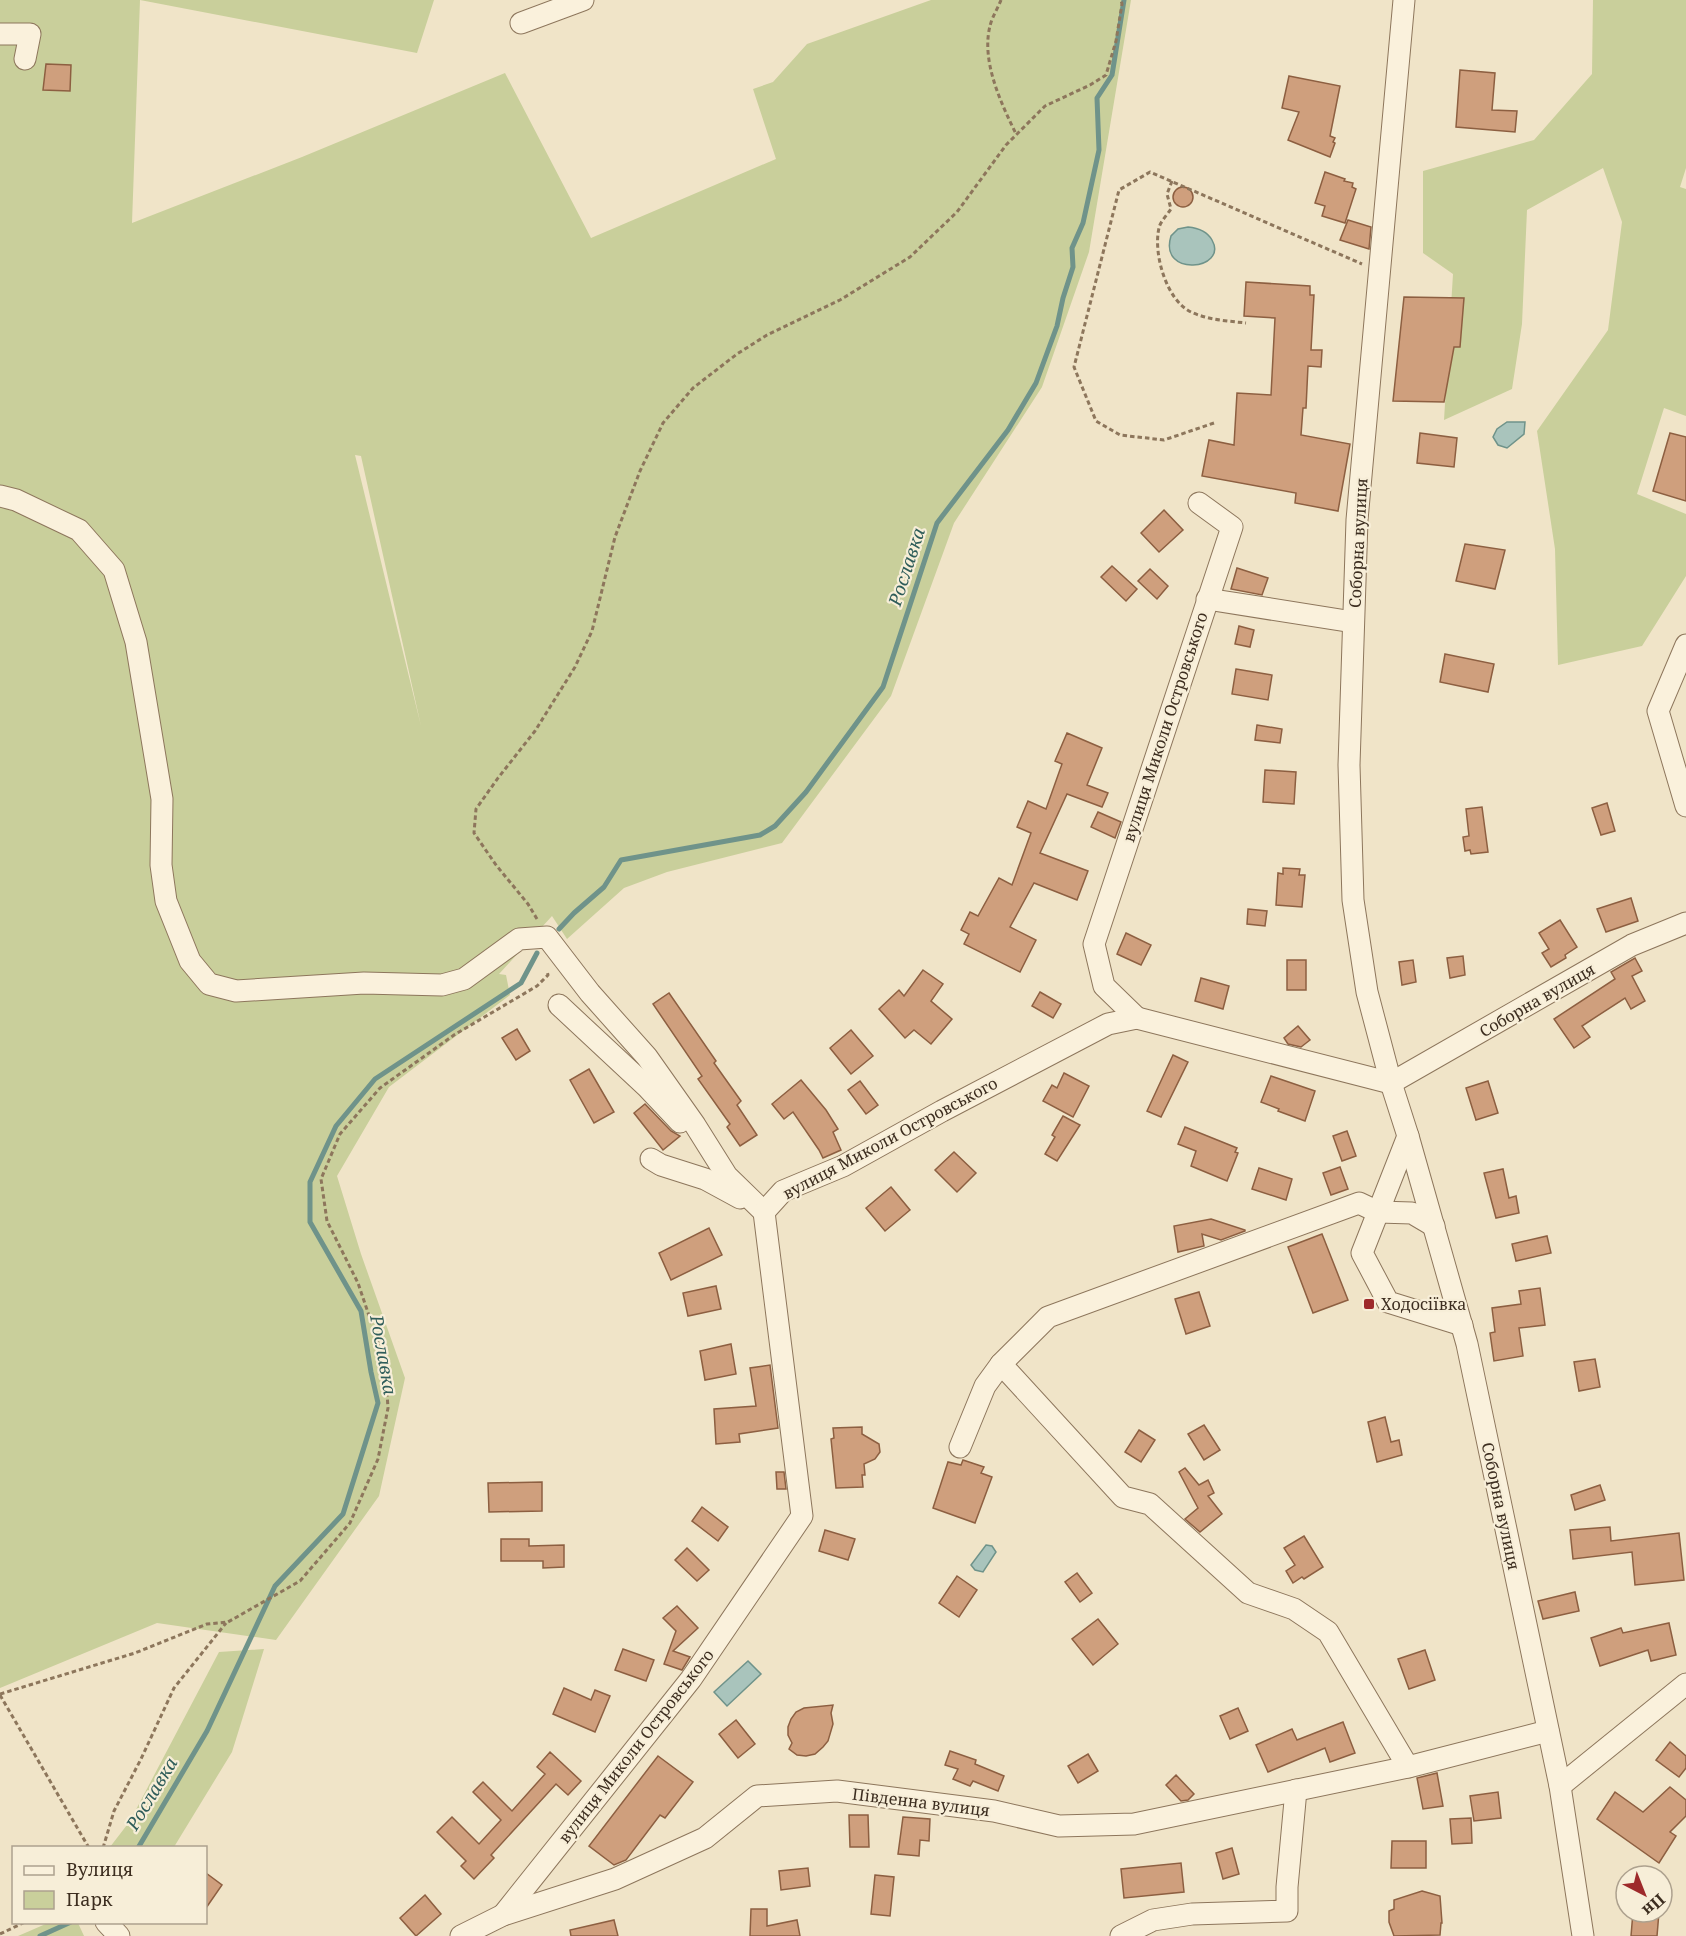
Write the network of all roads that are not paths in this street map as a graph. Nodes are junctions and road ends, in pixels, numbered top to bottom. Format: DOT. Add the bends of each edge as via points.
graph roads {
  1 [pos="583,0"];
  2 [pos="1404,0"];
  3 [pos="521,23"];
  4 [pos="0,34"];
  5 [pos="25,60"];
  6 [pos="0,496"];
  7 [pos="1199,503"];
  8 [pos="1207,599"];
  9 [pos="1353,622"];
  10 [pos="1686,645"];
  11 [pos="1686,806"];
  12 [pos="1686,923"];
  13 [pos="559,1005"];
  14 [pos="1137,1018"];
  15 [pos="1391,1083"];
  16 [pos="1408,1136"];
  17 [pos="710,1149"];
  18 [pos="651,1159"];
  19 [pos="764,1212"];
  20 [pos="1378,1212"];
  21 [pos="1434,1226"];
  22 [pos="1462,1325"];
  23 [pos="1001,1364"];
  24 [pos="960,1447"];
  25 [pos="1686,1684"];
  26 [pos="1548,1731"];
  27 [pos="1408,1767"];
  28 [pos="1560,1786"];
  29 [pos="1296,1790"];
  30 [pos="503,1915"];
  31 [pos="461,1936"];
  32 [pos="1121,1936"];
  33 [pos="1583,1936"];
  1 -- 3 [label="street"];
  2 -- 9 [label="street, Соборна вулиця" via="1357,520"];
  4 -- 5 [label="street" via="30,34"];
  6 -- 17 [label="street" via="79,530 114,570 136,642 162,799 161,865 166,901 190,961 209,984 236,991 364,983 442,985 464,979 519,939 547,937 647,1057"];
  7 -- 8 [label="street, вулиця Миколи Островського" via="1232,528"];
  8 -- 9 [label="street"];
  8 -- 14 [label="street, вулиця Миколи Островського" via="1094,944 1104,986"];
  9 -- 15 [label="street, Соборна вулиця" via="1348,765 1353,900 1367,992"];
  10 -- 11 [label="street" via="1658,711"];
  12 -- 15 [label="street, Соборна вулиця" via="1632,945"];
  13 -- 17 [label="street"];
  14 -- 15 [label="street"];
  14 -- 19 [label="street, вулиця Миколи Островського" via="1108,1024 843,1166 783,1191"];
  15 -- 16 [label="street, Соборна вулиця"];
  16 -- 20 [label="street"];
  16 -- 21 [label="street, Соборна вулиця"];
  17 -- 19 [label="street" via="727,1176"];
  18 -- 19 [label="street" via="705,1179"];
  19 -- 30 [label="street, вулиця Миколи Островського" via="802,1516 692,1679"];
  20 -- 21 [label="street" via="1412,1213"];
  20 -- 22 [label="street" via="1362,1252 1388,1302"];
  20 -- 23 [label="street" via="1359,1203 1048,1317"];
  21 -- 22 [label="street, Соборна вулиця"];
  22 -- 26 [label="street, Соборна вулиця"];
  23 -- 24 [label="street" via="985,1386"];
  23 -- 27 [label="street" via="1123,1497 1150,1504 1248,1593 1294,1609 1328,1632"];
  25 -- 28 [label="street"];
  26 -- 27 [label="street, Південна вулиця"];
  26 -- 28 [label="street, Соборна вулиця"];
  27 -- 29 [label="street, Південна вулиця"];
  28 -- 33 [label="street, Соборна вулиця"];
  29 -- 30 [label="street, Південна вулиця" via="1134,1824 1059,1826 993,1811 837,1791 757,1796 705,1838 615,1880"];
  29 -- 32 [label="street" via="1287,1911 1192,1914 1153,1920"];
  30 -- 31 [label="street, Південна вулиця"];
}
